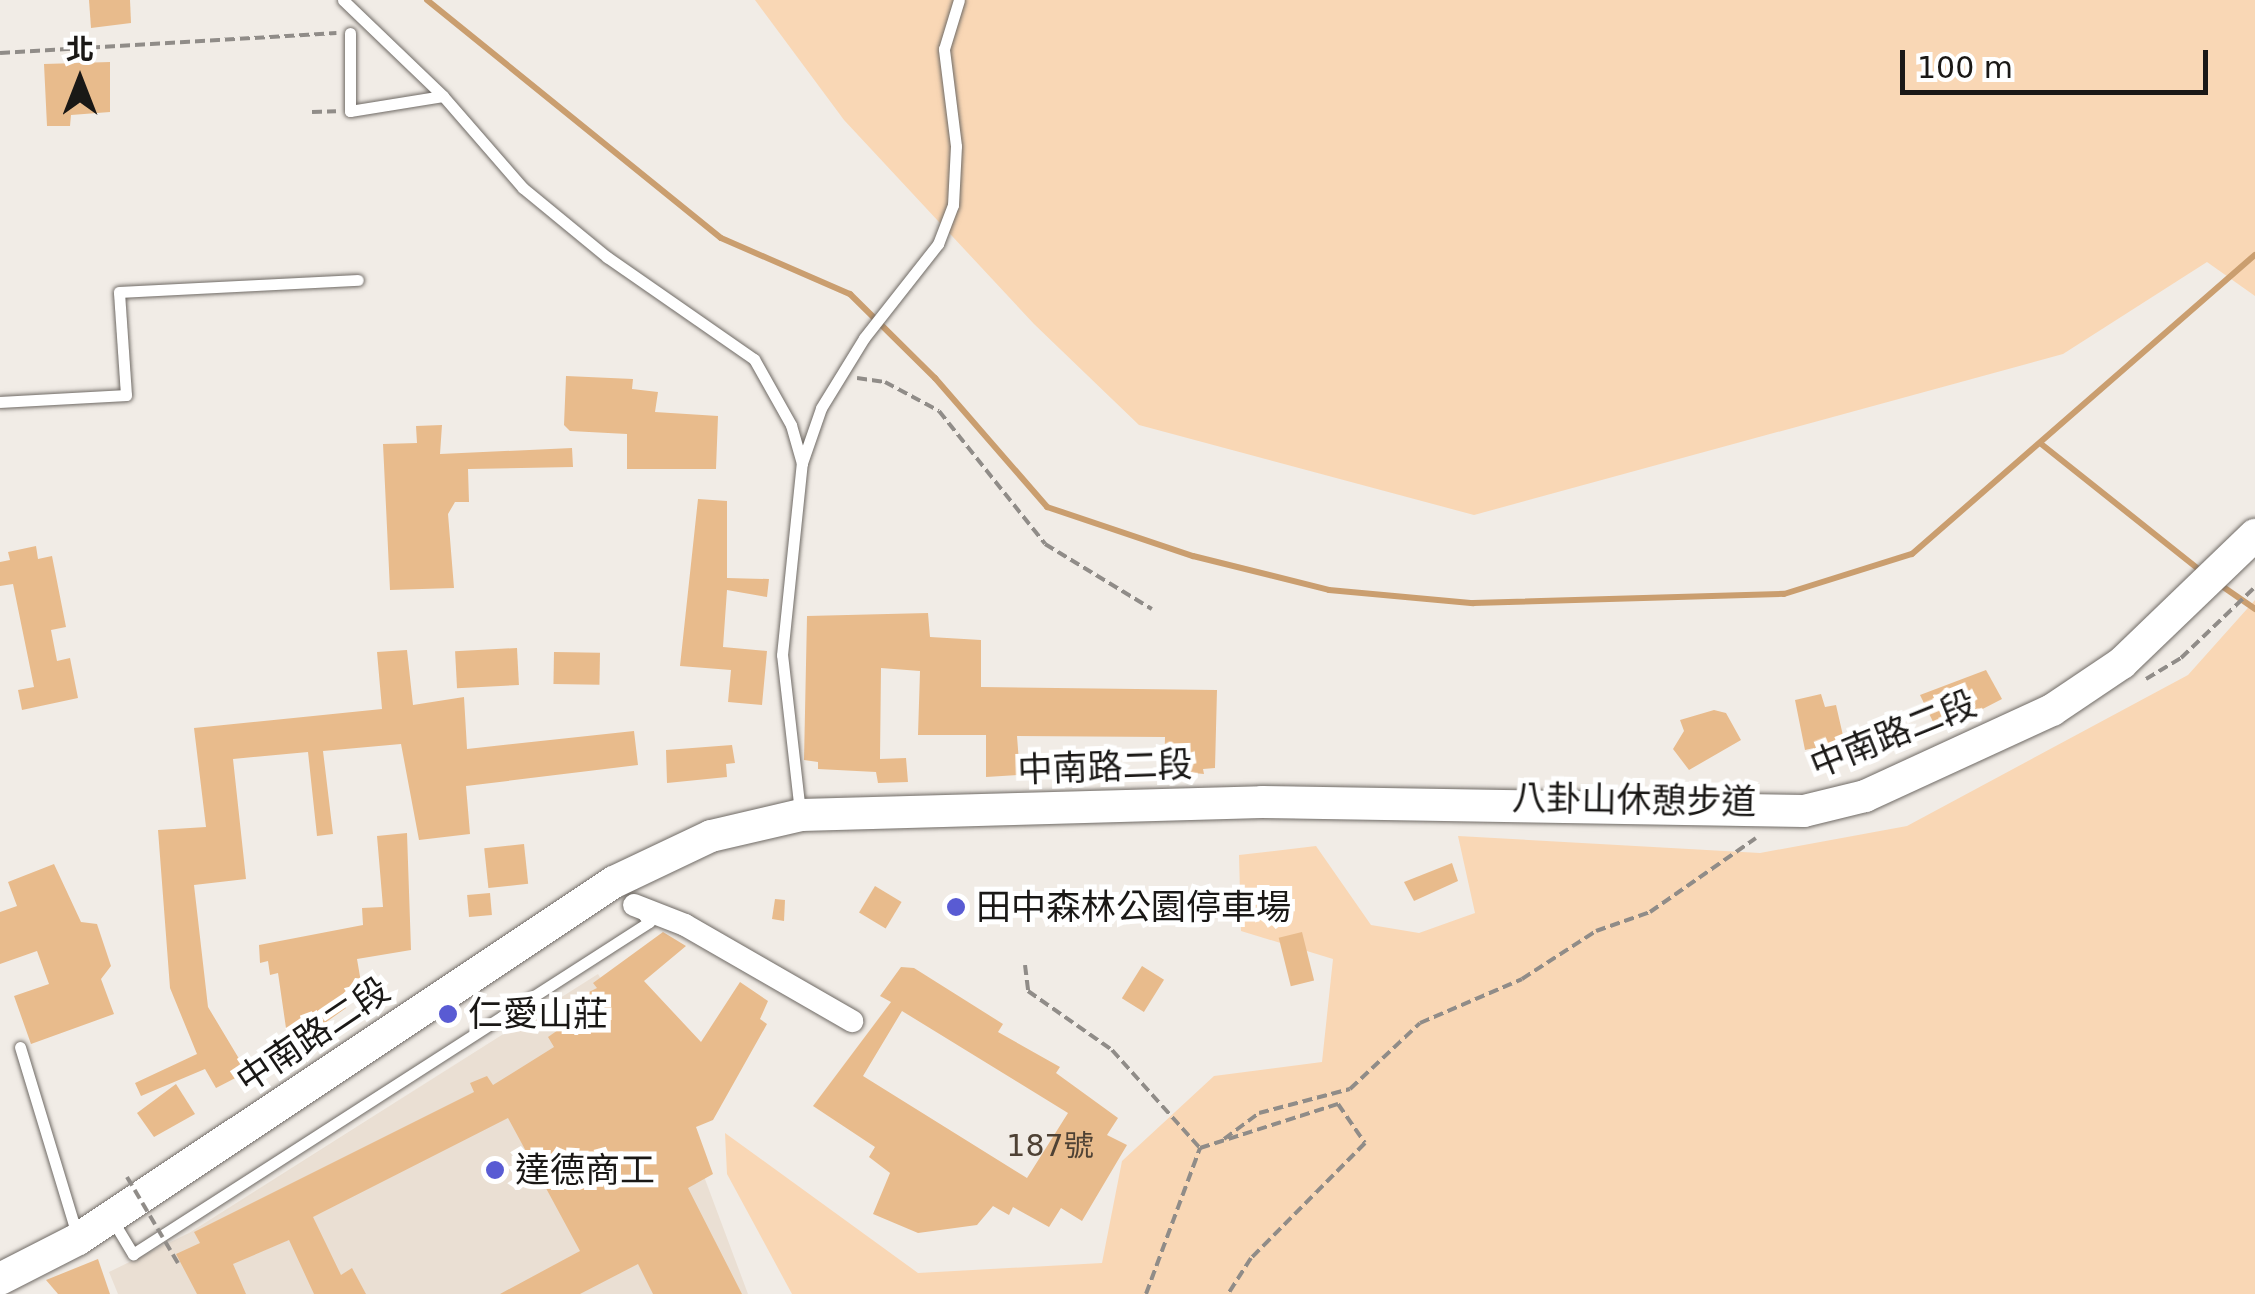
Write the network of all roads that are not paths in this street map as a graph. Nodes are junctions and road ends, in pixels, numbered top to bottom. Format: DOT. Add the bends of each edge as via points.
graph roads {
  1 [pos="343,0"];
  2 [pos="959,0"];
  3 [pos="350,33"];
  4 [pos="442,96"];
  5 [pos="358,280"];
  6 [pos="0,402"];
  7 [pos="802,463"];
  8 [pos="2255,534"];
  9 [pos="801,816"];
  10 [pos="624,894"];
  11 [pos="852,1021"];
  12 [pos="20,1047"];
  13 [pos="110,1218"];
  14 [pos="78,1239"];
  15 [pos="0,1279"];
  1 -- 4 [label="lane"];
  2 -- 7 [label="lane" via="944,49 956,146 953,205 938,244 840,377"];
  3 -- 4 [label="lane" via="350,111"];
  4 -- 7 [label="lane" via="523,188 607,257 754,358 791,426"];
  5 -- 6 [label="lane" via="119,292 126,396"];
  7 -- 9 [label="lane" via="782,655"];
  8 -- 9 [label="main road, 中南路二段" via="2122,663 2052,710 1880,790 1804,811 1262,802"];
  9 -- 10 [label="main road, 中南路二段" via="711,836"];
  10 -- 11 [label="street"];
  10 -- 13 [label="main road, 中南路二段"];
  10 -- 13 [label="lane" via="649,922 133,1254"];
  12 -- 14 [label="lane"];
  13 -- 14 [label="main road, 中南路二段"];
  14 -- 15 [label="main road, 中南路二段"];
}
